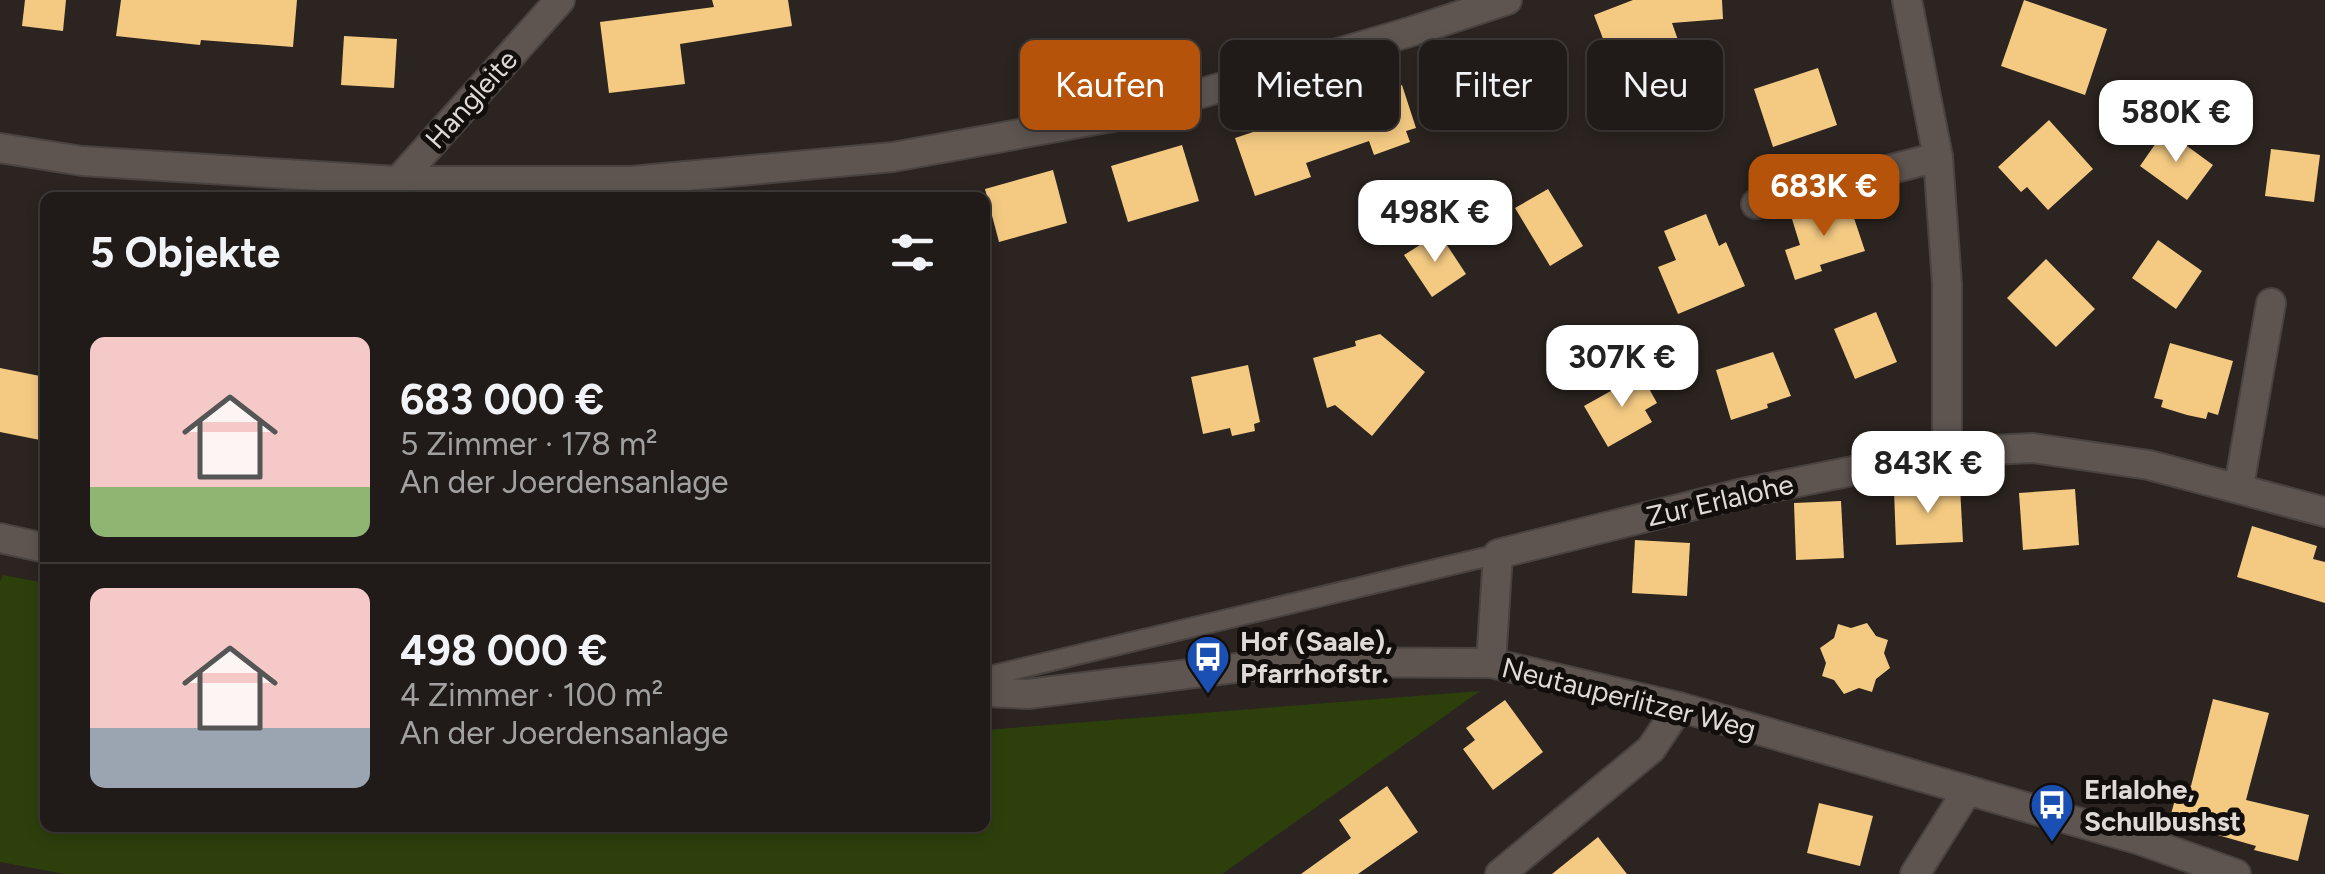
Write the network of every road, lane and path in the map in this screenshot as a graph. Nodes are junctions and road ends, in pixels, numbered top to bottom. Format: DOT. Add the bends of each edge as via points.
graph roads {
  1 [pos="560,0"];
  2 [pos="1507,0"];
  3 [pos="1907,0"];
  4 [pos="0,148"];
  5 [pos="1938,157"];
  6 [pos="390,190"];
  7 [pos="1756,204"];
  8 [pos="2270,303"];
  9 [pos="1948,452"];
  10 [pos="2239,486"];
  11 [pos="2325,512"];
  12 [pos="2,543"];
  13 [pos="40,547"];
  14 [pos="1498,554"];
  15 [pos="1490,662"];
  16 [pos="990,676"];
  17 [pos="990,692"];
  18 [pos="1679,707"];
  19 [pos="1967,790"];
  20 [pos="1500,874"];
  21 [pos="1915,874"];
  22 [pos="2236,874"];
  1 -- 6 [label="street, Hangleite"];
  2 -- 6 [label="street" via="1134,112 892,158 631,181"];
  3 -- 5 [label="street"];
  4 -- 6 [label="street" via="82,162"];
  5 -- 7 [label="street"];
  5 -- 9 [label="street"];
  8 -- 10 [label="street"];
  9 -- 10 [label="street, Zur Erlalohe" via="2032,448"];
  9 -- 14 [label="street, Zur Erlalohe" via="1742,492"];
  10 -- 11 [label="street, Zur Erlalohe"];
  12 -- 13 [label="street"];
  14 -- 15 [label="street"];
  14 -- 16 [label="lane, Zur Erlalohe"];
  15 -- 17 [label="street, Neutauperlitzer Weg" via="1284,662 1028,694"];
  15 -- 18 [label="street, Neutauperlitzer Weg"];
  18 -- 19 [label="street, Neutauperlitzer Weg"];
  18 -- 20 [label="street" via="1651,749"];
  19 -- 21 [label="street"];
  19 -- 22 [label="street, Neutauperlitzer Weg"];
}
